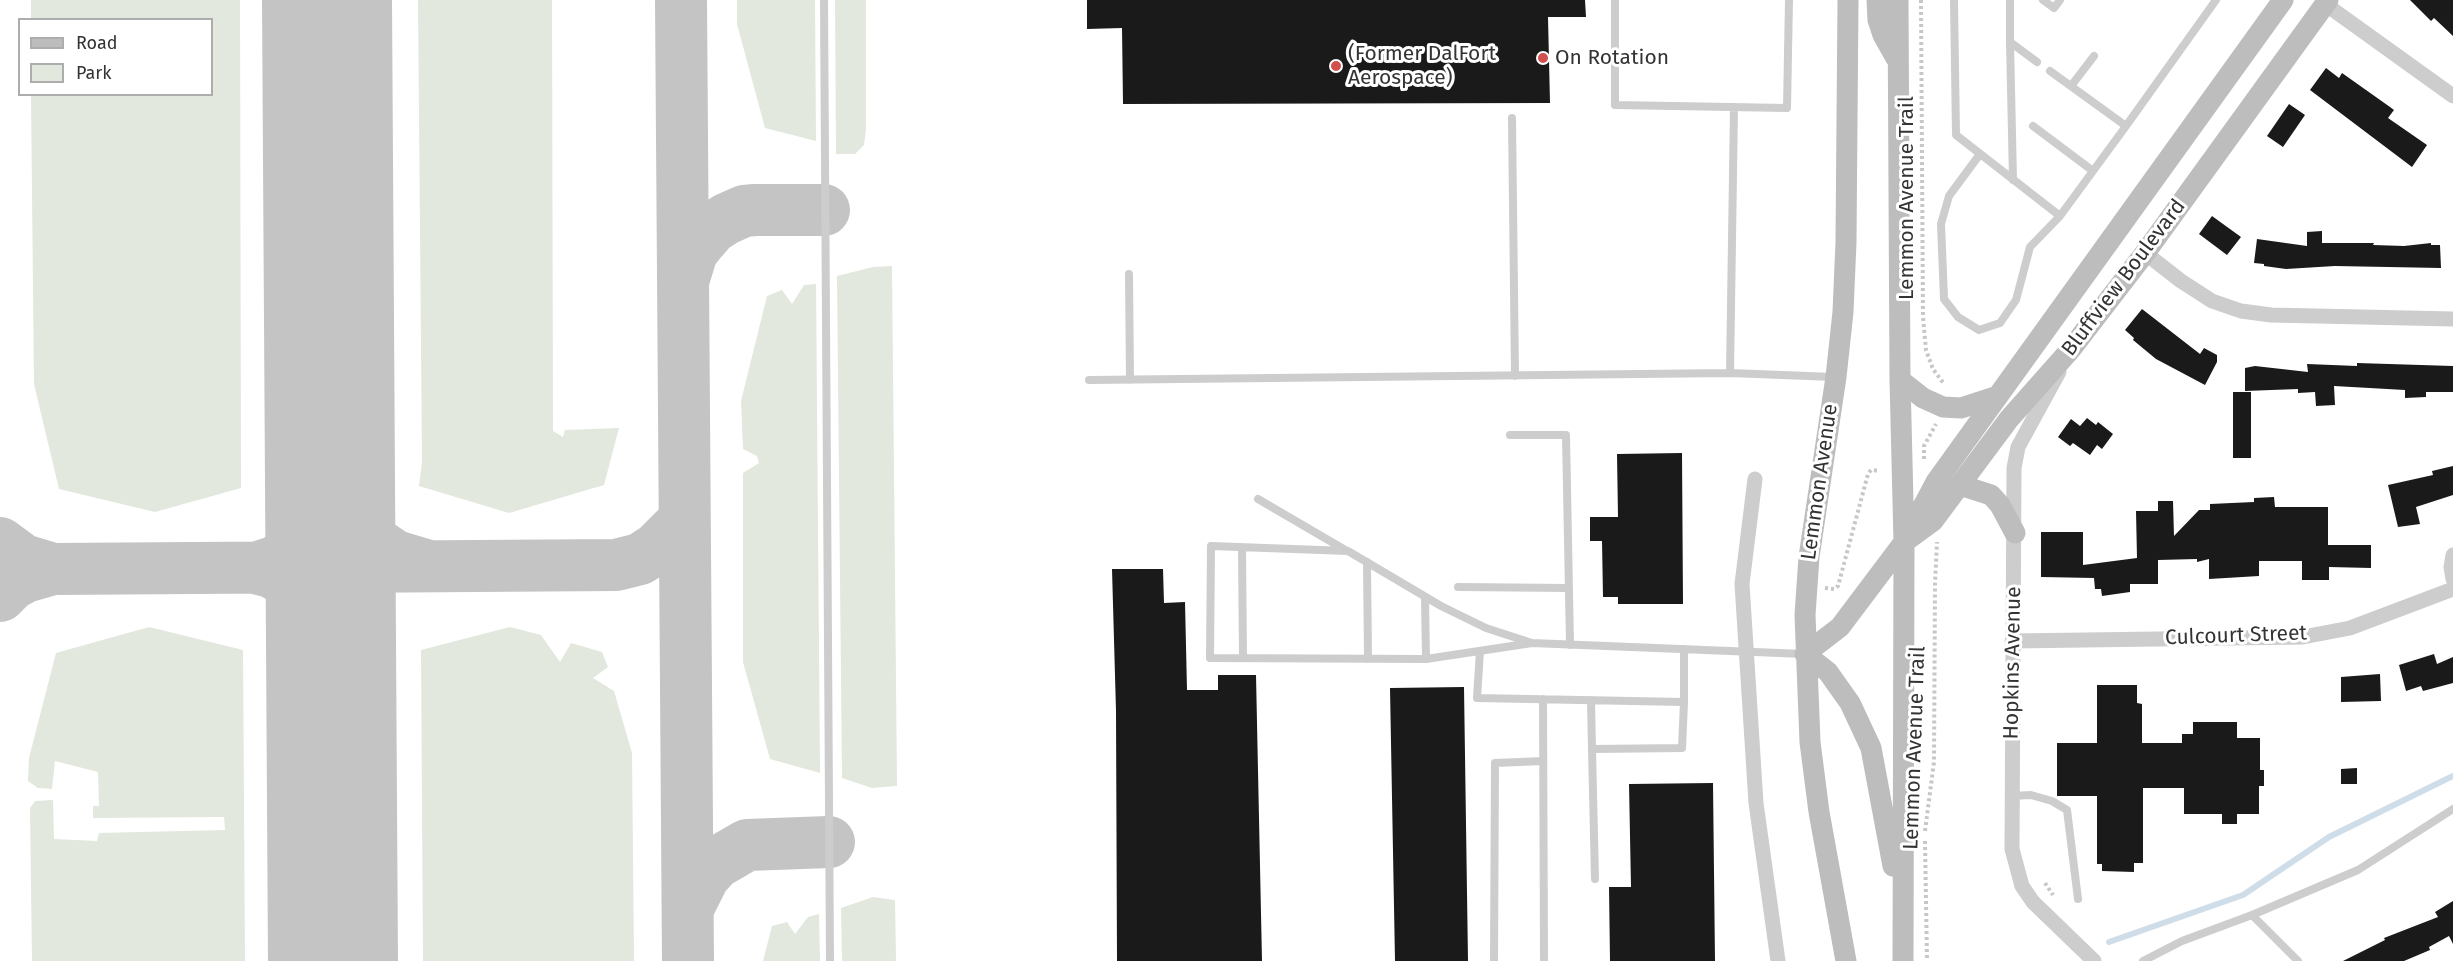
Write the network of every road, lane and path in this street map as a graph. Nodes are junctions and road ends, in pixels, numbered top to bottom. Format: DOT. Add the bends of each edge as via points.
graph roads {
  1 [pos="824,0"];
  2 [pos="1615,0"];
  3 [pos="1789,0"];
  4 [pos="1848,0"];
  5 [pos="1877,0"];
  6 [pos="1898,0"];
  7 [pos="1921,0"];
  8 [pos="1954,0"];
  9 [pos="2010,0"];
  10 [pos="2043,0"];
  11 [pos="2060,0"];
  12 [pos="2216,0"];
  13 [pos="2283,0"];
  14 [pos="2324,1"];
  15 [pos="2010,42"];
  16 [pos="2094,56"];
  17 [pos="1898,61"];
  18 [pos="2037,62"];
  19 [pos="2050,71"];
  20 [pos="2071,86"];
  21 [pos="2453,96"];
  22 [pos="1734,107"];
  23 [pos="1512,118"];
  24 [pos="2033,126"];
  25 [pos="2126,126"];
  26 [pos="1980,154"];
  27 [pos="2093,171"];
  28 [pos="2013,180"];
  29 [pos="2060,216"];
  30 [pos="2117,232"];
  31 [pos="2145,253"];
  32 [pos="1129,274"];
  33 [pos="2453,319"];
  34 [pos="2072,349"];
  35 [pos="1730,373"];
  36 [pos="1515,376"];
  37 [pos="1836,377"];
  38 [pos="1089,380"];
  39 [pos="1130,380"];
  40 [pos="1900,380"];
  41 [pos="1948,390"];
  42 [pos="1998,396"];
  43 [pos="1938,421"];
  44 [pos="1510,435"];
  45 [pos="1923,470"];
  46 [pos="1880,471"];
  47 [pos="1755,479"];
  48 [pos="1960,485"];
  49 [pos="1258,499"];
  50 [pos="2015,533"];
  51 [pos="1936,536"];
  52 [pos="1904,542"];
  53 [pos="1242,548"];
  54 [pos="1348,551"];
  55 [pos="2453,555"];
  56 [pos="1367,562"];
  57 [pos="2453,579"];
  58 [pos="1458,587"];
  59 [pos="1569,588"];
  60 [pos="1823,588"];
  61 [pos="2453,589"];
  62 [pos="1425,597"];
  63 [pos="2012,641"];
  64 [pos="1532,644"];
  65 [pos="1570,645"];
  66 [pos="1684,649"];
  67 [pos="1480,651"];
  68 [pos="1746,651"];
  69 [pos="1806,654"];
  70 [pos="1243,658"];
  71 [pos="1368,659"];
  72 [pos="1426,659"];
  73 [pos="1543,699"];
  74 [pos="1590,700"];
  75 [pos="1683,702"];
  76 [pos="1592,749"];
  77 [pos="1543,761"];
  78 [pos="2012,796"];
  79 [pos="2453,809"];
  80 [pos="1595,879"];
  81 [pos="2078,899"];
  82 [pos="1901,911"];
  83 [pos="2252,915"];
  84 [pos="830,961"];
  85 [pos="1494,961"];
  86 [pos="1544,961"];
  87 [pos="1778,961"];
  88 [pos="1846,961"];
  89 [pos="1903,961"];
  90 [pos="1926,961"];
  91 [pos="2094,961"];
  92 [pos="2143,961"];
  93 [pos="2298,961"];
  1 -- 84 [label="lane"];
  2 -- 22 [label="lane" via="1616,105"];
  3 -- 22 [label="lane" via="1787,108"];
  4 -- 37 [label="main road, Lemmon Avenue" via="1846,242"];
  5 -- 17 [label="main road" via="1878,20"];
  6 -- 17 [label="main road"];
  7 -- 41 [label="path, Lemmon Avenue Trail" via="1923,317 1926,350 1933,369"];
  8 -- 26 [label="lane" via="1956,135"];
  9 -- 15 [label="lane"];
  10 -- 11 [label="lane" via="2054,8"];
  12 -- 25 [label="lane"];
  13 -- 30 [label="main road, Bluffview Boulevard"];
  14 -- 21 [label="street"];
  14 -- 31 [label="main road, Bluffview Boulevard"];
  15 -- 18 [label="lane"];
  15 -- 28 [label="lane"];
  16 -- 20 [label="lane"];
  17 -- 40 [label="main road"];
  19 -- 20 [label="lane"];
  20 -- 25 [label="lane"];
  22 -- 35 [label="lane"];
  23 -- 36 [label="lane"];
  24 -- 27 [label="lane"];
  25 -- 27 [label="lane"];
  26 -- 28 [label="lane"];
  26 -- 29 [label="lane" via="1949,196 1941,224 1944,299 1958,317 1978,330 2000,323 2016,300 2030,248"];
  27 -- 29 [label="lane"];
  28 -- 29 [label="lane"];
  30 -- 31 [label="main road"];
  30 -- 42 [label="main road, Bluffview Boulevard"];
  31 -- 33 [label="street" via="2212,301 2241,311"];
  31 -- 34 [label="main road, Bluffview Boulevard"];
  32 -- 39 [label="lane"];
  34 -- 48 [label="main road, Bluffview Boulevard" via="2009,419"];
  34 -- 50 [label="street, Hopkins Avenue" via="2018,447 2014,468"];
  35 -- 36 [label="lane"];
  35 -- 37 [label="lane"];
  36 -- 39 [label="lane"];
  37 -- 69 [label="main road, Lemmon Avenue" via="1809,557"];
  38 -- 39 [label="lane"];
  40 -- 42 [label="main road" via="1923,398 1943,407 1961,408"];
  40 -- 52 [label="main road"];
  42 -- 52 [label="main road, Bluffview Boulevard" via="1932,488"];
  43 -- 45 [label="path" via="1924,446"];
  44 -- 59 [label="lane" via="1566,435"];
  46 -- 60 [label="path" via="1871,470 1868,474 1838,586"];
  47 -- 68 [label="street" via="1742,584"];
  48 -- 50 [label="main road" via="1990,495"];
  48 -- 52 [label="main road, Bluffview Boulevard" via="1933,521"];
  49 -- 54 [label="lane"];
  50 -- 63 [label="street, Hopkins Avenue"];
  51 -- 90 [label="path, Lemmon Avenue Trail" via="1935,748 1925,838"];
  52 -- 69 [label="main road, Bluffview Boulevard" via="1840,627"];
  52 -- 82 [label="main road"];
  53 -- 54 [label="lane"];
  53 -- 70 [label="lane"];
  53 -- 70 [label="lane" via="1211,546 1210,658"];
  54 -- 56 [label="lane"];
  55 -- 57 [label="street"];
  56 -- 62 [label="lane"];
  56 -- 71 [label="lane"];
  58 -- 59 [label="lane"];
  59 -- 65 [label="lane"];
  61 -- 63 [label="street, Culcourt Street" via="2350,628 2303,637"];
  62 -- 64 [label="lane" via="1486,628"];
  62 -- 72 [label="lane"];
  63 -- 78 [label="street, Hopkins Avenue"];
  64 -- 65 [label="lane"];
  64 -- 67 [label="lane"];
  65 -- 66 [label="lane"];
  66 -- 68 [label="lane"];
  66 -- 75 [label="lane"];
  67 -- 72 [label="lane"];
  67 -- 73 [label="lane" via="1477,698"];
  68 -- 69 [label="lane"];
  68 -- 87 [label="street" via="1756,803"];
  69 -- 82 [label="main road" via="1828,672 1850,703 1870,748"];
  69 -- 88 [label="main road, Lemmon Avenue" via="1810,742"];
  70 -- 71 [label="lane"];
  71 -- 72 [label="lane"];
  73 -- 74 [label="lane"];
  73 -- 77 [label="lane"];
  74 -- 75 [label="lane"];
  74 -- 76 [label="lane"];
  75 -- 76 [label="lane" via="1682,748"];
  76 -- 80 [label="lane"];
  77 -- 85 [label="lane" via="1495,763"];
  77 -- 86 [label="lane"];
  78 -- 81 [label="lane" via="2031,795 2067,810"];
  78 -- 91 [label="street, Hopkins Avenue" via="2012,849 2022,886 2042,912"];
  79 -- 83 [label="lane" via="2358,870"];
  82 -- 89 [label="main road"];
  83 -- 92 [label="lane" via="2182,941"];
  83 -- 93 [label="lane"];
}
